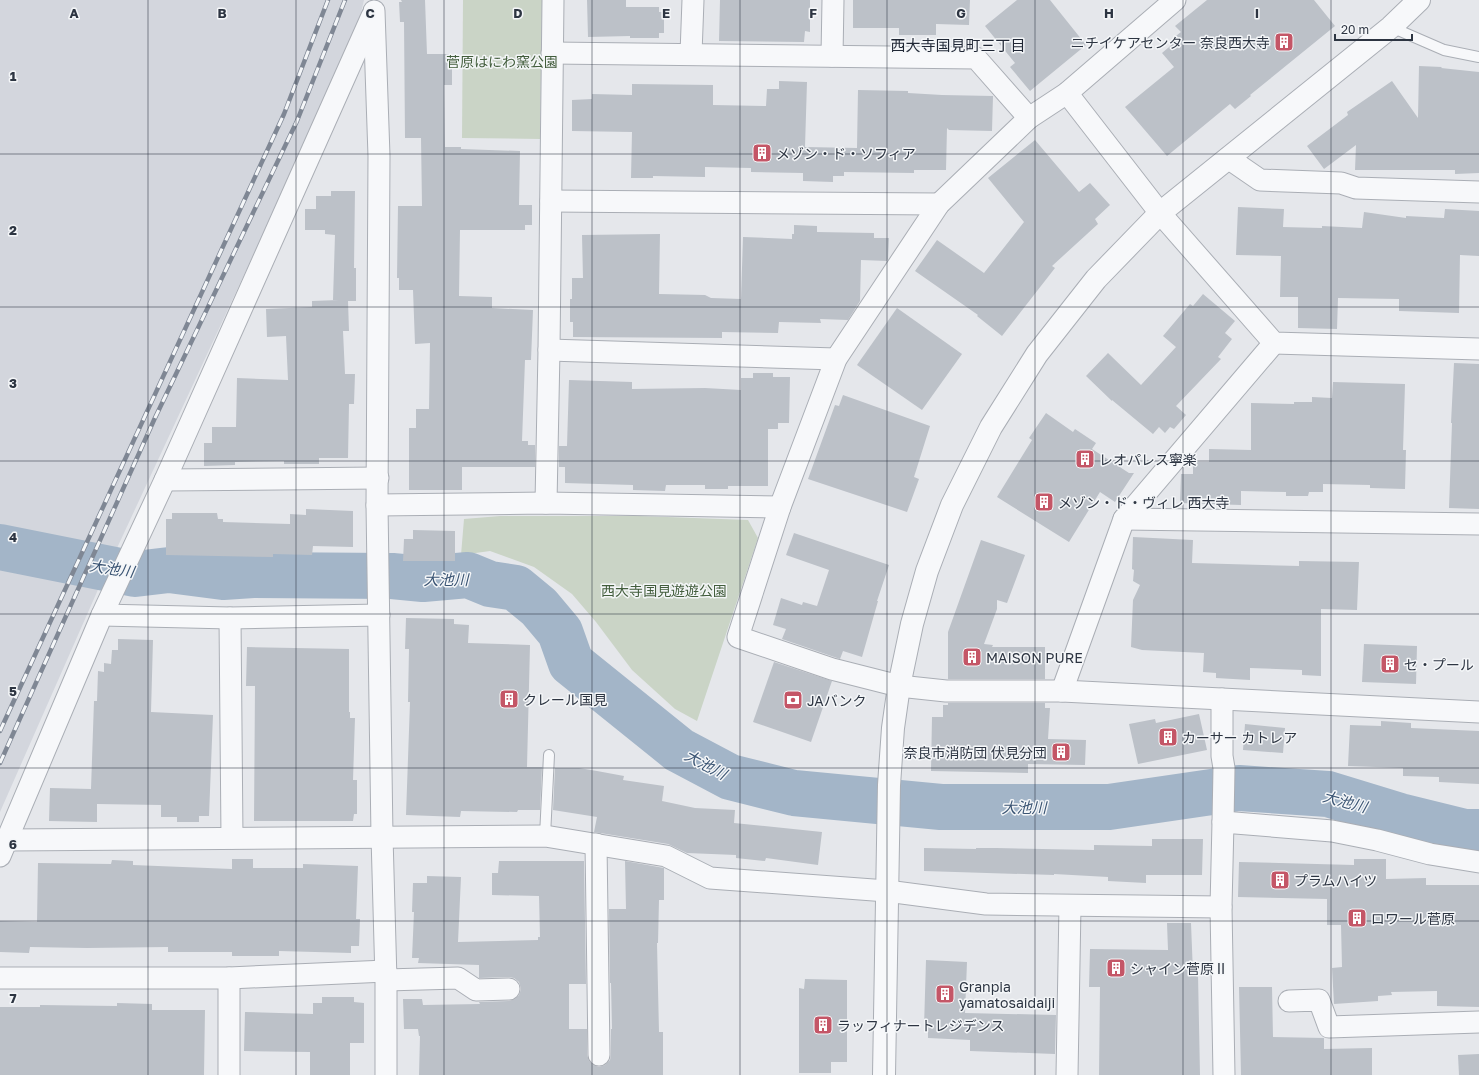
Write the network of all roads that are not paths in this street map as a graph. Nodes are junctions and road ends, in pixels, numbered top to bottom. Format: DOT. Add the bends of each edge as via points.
graph roads {
  1 [pos="553,0"];
  2 [pos="693,0"];
  3 [pos="833,0"];
  4 [pos="1175,0"];
  5 [pos="1419,0"];
  6 [pos="376,5"];
  7 [pos="1391,27"];
  8 [pos="552,53"];
  9 [pos="691,54"];
  10 [pos="832,56"];
  11 [pos="1479,57"];
  12 [pos="1067,93"];
  13 [pos="1028,118"];
  14 [pos="1228,158"];
  15 [pos="1479,192"];
  16 [pos="551,201"];
  17 [pos="939,204"];
  18 [pos="1160,213"];
  19 [pos="1274,343"];
  20 [pos="1479,349"];
  21 [pos="549,350"];
  22 [pos="836,359"];
  23 [pos="378,478"];
  24 [pos="165,480"];
  25 [pos="546,503"];
  26 [pos="377,505"];
  27 [pos="780,507"];
  28 [pos="1124,519"];
  29 [pos="1479,524"];
  30 [pos="379,610"];
  31 [pos="102,615"];
  32 [pos="230,618"];
  33 [pos="899,686"];
  34 [pos="1062,691"];
  35 [pos="1222,699"];
  36 [pos="1479,712"];
  37 [pos="549,756"];
  38 [pos="1223,822"];
  39 [pos="382,836"];
  40 [pos="545,836"];
  41 [pos="232,838"];
  42 [pos="596,844"];
  43 [pos="3,848"];
  44 [pos="1479,862"];
  45 [pos="887,891"];
  46 [pos="1070,906"];
  47 [pos="1221,907"];
  48 [pos="386,975"];
  49 [pos="0,978"];
  50 [pos="229,978"];
  51 [pos="509,989"];
  52 [pos="1290,1001"];
  53 [pos="1479,1022"];
  54 [pos="599,1055"];
  55 [pos="229,1075"];
  56 [pos="386,1075"];
  57 [pos="884,1075"];
  58 [pos="1067,1075"];
  59 [pos="1224,1075"];
  1 -- 8 [label="street"];
  2 -- 9 [label="street"];
  3 -- 10 [label="street"];
  4 -- 12 [label="street"];
  5 -- 7 [label="street"];
  6 -- 23 [label="street" via="379,156"];
  6 -- 24 [label="street"];
  7 -- 11 [label="lane" via="1444,50"];
  7 -- 14 [label="street"];
  8 -- 9 [label="street"];
  8 -- 16 [label="street"];
  9 -- 10 [label="street"];
  10 -- 13 [label="street" via="976,58"];
  12 -- 13 [label="street"];
  12 -- 18 [label="street"];
  13 -- 17 [label="street"];
  14 -- 15 [label="street" via="1260,180 1341,183 1356,188"];
  14 -- 18 [label="street"];
  16 -- 17 [label="street"];
  16 -- 21 [label="street"];
  17 -- 22 [label="street"];
  18 -- 19 [label="street"];
  18 -- 33 [label="street" via="1096,279 1037,354 991,427 952,505 927,570"];
  19 -- 20 [label="street"];
  19 -- 28 [label="street"];
  21 -- 22 [label="street"];
  21 -- 25 [label="street"];
  22 -- 27 [label="street"];
  23 -- 24 [label="street"];
  23 -- 26 [label="street"];
  24 -- 31 [label="street"];
  25 -- 26 [label="street"];
  25 -- 27 [label="street"];
  26 -- 30 [label="street"];
  27 -- 33 [label="street" via="738,638 832,669"];
  28 -- 29 [label="street"];
  28 -- 34 [label="street"];
  30 -- 32 [label="street"];
  30 -- 39 [label="street"];
  31 -- 32 [label="street"];
  31 -- 43 [label="street"];
  32 -- 41 [label="street"];
  33 -- 34 [label="street" via="946,691"];
  33 -- 45 [label="street" via="888,785"];
  34 -- 35 [label="street"];
  35 -- 36 [label="street"];
  35 -- 38 [label="street"];
  37 -- 40 [label="lane"];
  38 -- 44 [label="street" via="1332,831 1430,854"];
  38 -- 47 [label="street"];
  39 -- 40 [label="street"];
  39 -- 41 [label="street"];
  39 -- 48 [label="street"];
  40 -- 42 [label="street"];
  41 -- 43 [label="street"];
  42 -- 45 [label="street" via="666,856 710,878"];
  42 -- 54 [label="street"];
  45 -- 46 [label="street" via="986,904"];
  45 -- 57 [label="street"];
  46 -- 47 [label="street"];
  46 -- 58 [label="street"];
  47 -- 59 [label="street"];
  48 -- 50 [label="street"];
  48 -- 51 [label="street" via="458,978 476,990"];
  48 -- 56 [label="street"];
  49 -- 50 [label="street"];
  50 -- 55 [label="street"];
  52 -- 53 [label="street" via="1319,1000 1330,1027"];
}
